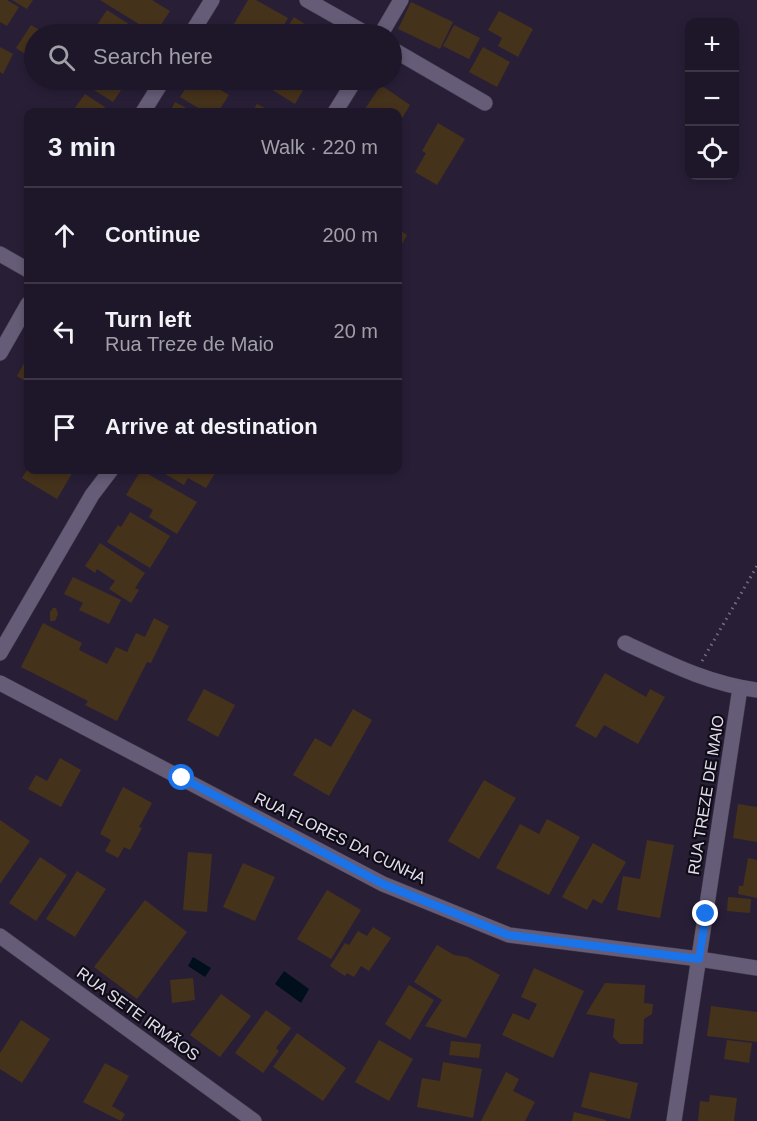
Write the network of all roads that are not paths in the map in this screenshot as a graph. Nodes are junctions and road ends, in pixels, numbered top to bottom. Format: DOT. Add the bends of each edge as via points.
graph roads {
  1 [pos="212,0"];
  2 [pos="307,0"];
  3 [pos="401,0"];
  4 [pos="197,24"];
  5 [pos="349,24"];
  6 [pos="387,24"];
  7 [pos="402,55"];
  8 [pos="158,90"];
  9 [pos="349,90"];
  10 [pos="485,103"];
  11 [pos="146,108"];
  12 [pos="338,108"];
  13 [pos="0,254"];
  14 [pos="24,268"];
  15 [pos="24,311"];
  16 [pos="0,353"];
  17 [pos="108,474"];
  18 [pos="625,643"];
  19 [pos="0,653"];
  20 [pos="0,683"];
  21 [pos="740,688"];
  22 [pos="757,690"];
  23 [pos="0,936"];
  24 [pos="699,959"];
  25 [pos="757,968"];
  26 [pos="254,1121"];
  27 [pos="674,1121"];
  1 -- 4 [label="street"];
  2 -- 5 [label="street"];
  3 -- 6 [label="street"];
  7 -- 10 [label="street"];
  8 -- 11 [label="street"];
  9 -- 12 [label="street"];
  13 -- 14 [label="street"];
  15 -- 16 [label="street"];
  17 -- 19 [label="street"];
  18 -- 21 [label="street" via="694,675"];
  20 -- 24 [label="street, RUA FLORES DA CUNHA" via="383,884 508,935"];
  21 -- 22 [label="street"];
  21 -- 24 [label="street, RUA TREZE DE MAIO"];
  23 -- 26 [label="street, RUA SETE IRMÃOS"];
  24 -- 25 [label="street, RUA FLORES DA CUNHA"];
  24 -- 27 [label="street, RUA TREZE DE MAIO"];
}
